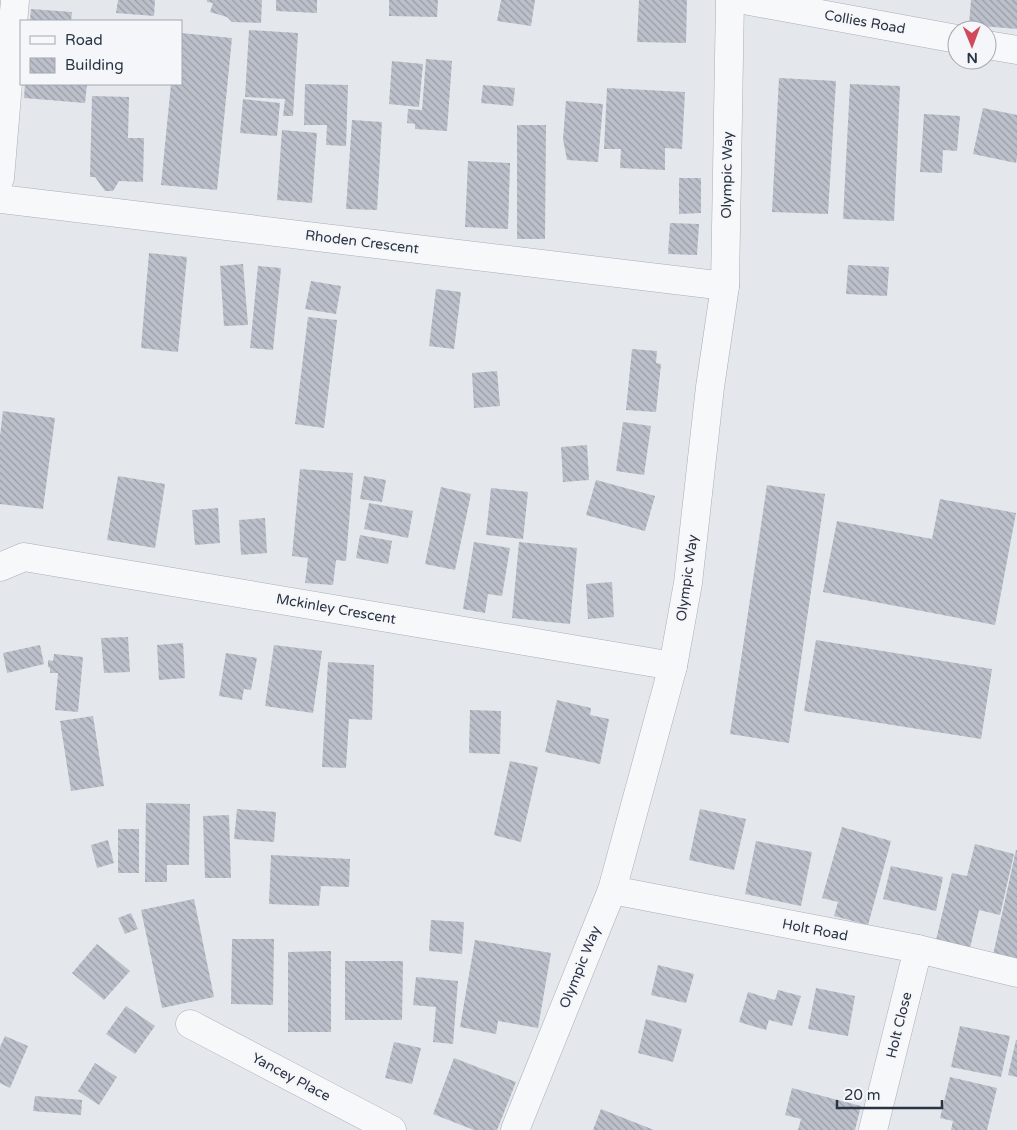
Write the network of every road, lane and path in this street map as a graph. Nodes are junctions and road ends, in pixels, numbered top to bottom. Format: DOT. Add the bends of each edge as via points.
graph roads {
  1 [pos="15,0"];
  2 [pos="730,0"];
  3 [pos="744,0"];
  4 [pos="947,37"];
  5 [pos="997,46"];
  6 [pos="1017,50"];
  7 [pos="0,178"];
  8 [pos="0,198"];
  9 [pos="725,286"];
  10 [pos="0,567"];
  11 [pos="673,666"];
  12 [pos="612,890"];
  13 [pos="918,949"];
  14 [pos="1017,973"];
  15 [pos="190,1024"];
  16 [pos="392,1130"];
  17 [pos="515,1130"];
  18 [pos="873,1130"];
  1 -- 7 [label="street"];
  2 -- 9 [label="street, Olympic Way"];
  3 -- 4 [label="street, Collies Road"];
  5 -- 6 [label="street"];
  8 -- 9 [label="street, Rhoden Crescent"];
  9 -- 11 [label="street, Olympic Way" via="688,583"];
  10 -- 11 [label="street, Mckinley Crescent" via="24,557"];
  11 -- 12 [label="street, Olympic Way"];
  12 -- 13 [label="street, Holt Road"];
  12 -- 17 [label="street, Olympic Way"];
  13 -- 14 [label="street, Holt Road"];
  13 -- 18 [label="street, Holt Close"];
  15 -- 16 [label="street, Yancey Place"];
}
